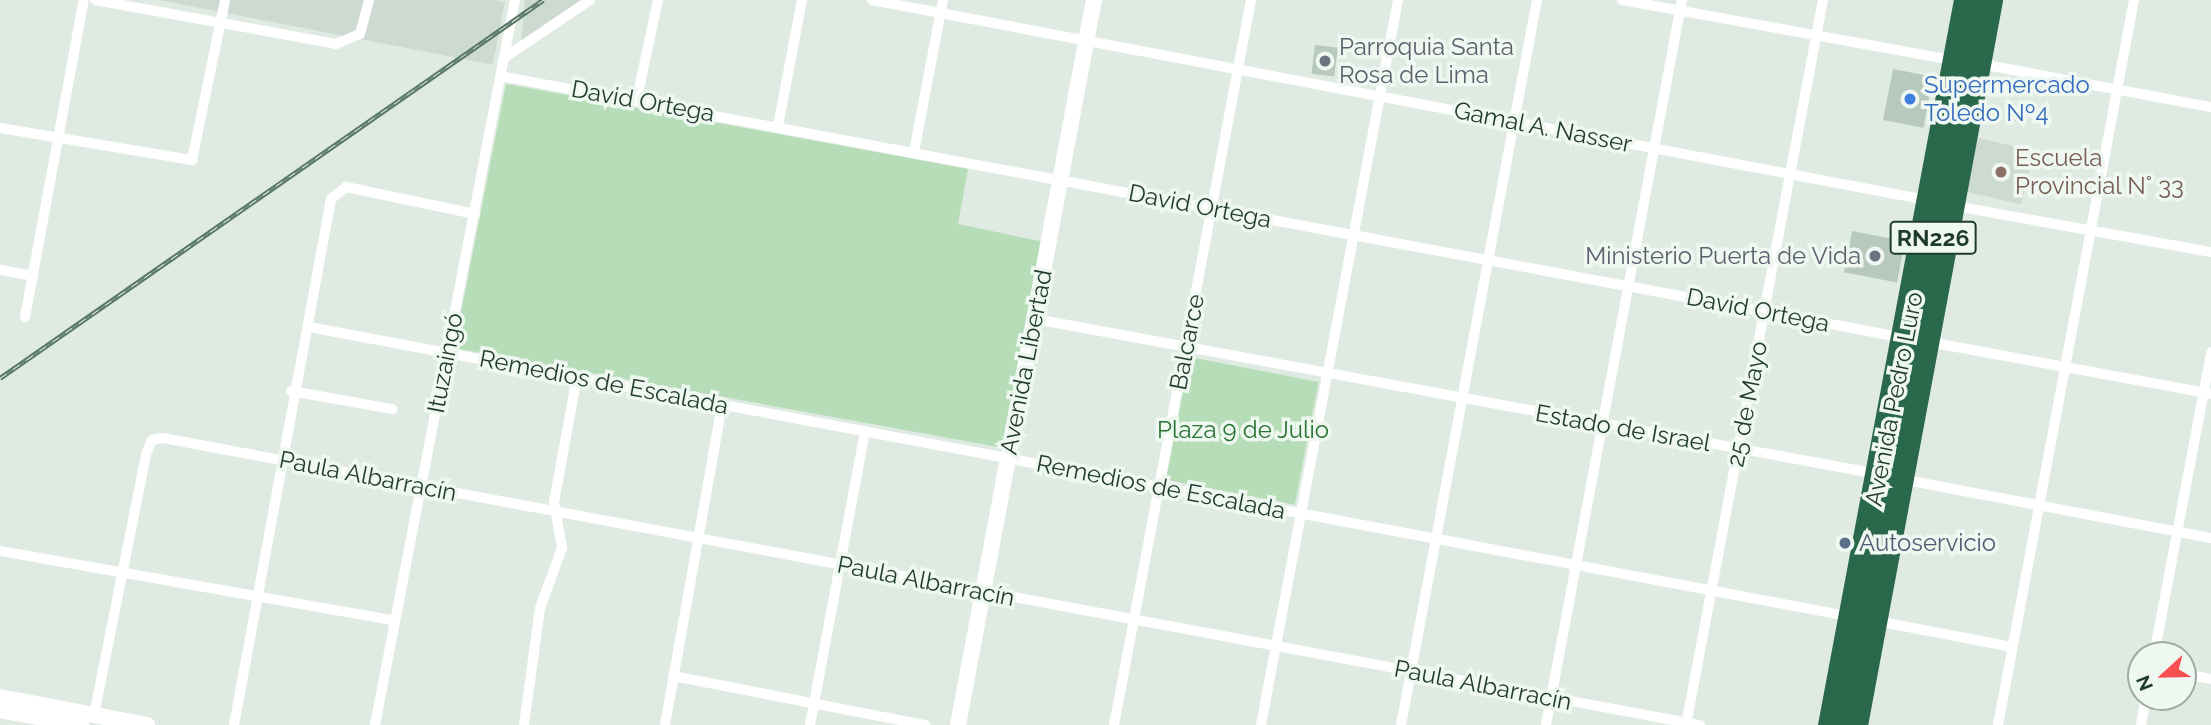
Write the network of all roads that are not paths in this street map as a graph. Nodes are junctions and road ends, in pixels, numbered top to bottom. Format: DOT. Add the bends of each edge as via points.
graph roads {
  1 [pos="84,0"];
  2 [pos="95,0"];
  3 [pos="225,0"];
  4 [pos="369,0"];
  5 [pos="515,0"];
  6 [pos="590,0"];
  7 [pos="657,0"];
  8 [pos="802,0"];
  9 [pos="872,0"];
  10 [pos="943,0"];
  11 [pos="1094,0"];
  12 [pos="1104,0"];
  13 [pos="1251,0"];
  14 [pos="1398,0"];
  15 [pos="1537,0"];
  16 [pos="1622,0"];
  17 [pos="1823,0"];
  18 [pos="1963,0"];
  19 [pos="1978,0"];
  20 [pos="1993,0"];
  21 [pos="2134,0"];
  22 [pos="1681,5"];
  23 [pos="940,14"];
  24 [pos="220,25"];
  25 [pos="1816,36"];
  26 [pos="1092,41"];
  27 [pos="504,58"];
  28 [pos="1952,60"];
  29 [pos="1981,65"];
  30 [pos="1238,69"];
  31 [pos="500,76"];
  32 [pos="2118,89"];
  33 [pos="1380,96"];
  34 [pos="637,98"];
  35 [pos="2211,107"];
  36 [pos="1514,121"];
  37 [pos="778,126"];
  38 [pos="0,128"];
  39 [pos="58,139"];
  40 [pos="1654,148"];
  41 [pos="914,152"];
  42 [pos="1790,174"];
  43 [pos="1065,180"];
  44 [pos="1926,200"];
  45 [pos="1955,206"];
  46 [pos="1212,208"];
  47 [pos="475,214"];
  48 [pos="2091,230"];
  49 [pos="1352,234"];
  50 [pos="2211,252"];
  51 [pos="1488,259"];
  52 [pos="0,270"];
  53 [pos="33,276"];
  54 [pos="1628,286"];
  55 [pos="1764,311"];
  56 [pos="25,317"];
  57 [pos="1040,320"];
  58 [pos="309,327"];
  59 [pos="1900,337"];
  60 [pos="1929,342"];
  61 [pos="1186,347"];
  62 [pos="2211,352"];
  63 [pos="447,353"];
  64 [pos="2065,367"];
  65 [pos="1326,373"];
  66 [pos="577,377"];
  67 [pos="291,391"];
  68 [pos="2207,393"];
  69 [pos="1462,399"];
  70 [pos="722,404"];
  71 [pos="393,409"];
  72 [pos="1602,425"];
  73 [pos="865,431"];
  74 [pos="1738,448"];
  75 [pos="279,459"];
  76 [pos="1013,459"];
  77 [pos="1889,476"];
  78 [pos="1159,486"];
  79 [pos="421,487"];
  80 [pos="2039,505"];
  81 [pos="554,512"];
  82 [pos="1301,513"];
  83 [pos="2177,531"];
  84 [pos="697,538"];
  85 [pos="1436,538"];
  86 [pos="2211,538"];
  87 [pos="0,551"];
  88 [pos="840,565"];
  89 [pos="1576,565"];
  90 [pos="123,575"];
  91 [pos="1712,590"];
  92 [pos="988,593"];
  93 [pos="255,597"];
  94 [pos="1848,616"];
  95 [pos="1134,620"];
  96 [pos="395,621"];
  97 [pos="1877,621"];
  98 [pos="2157,641"];
  99 [pos="2012,646"];
  100 [pos="1276,647"];
  101 [pos="1411,671"];
  102 [pos="673,676"];
  103 [pos="0,697"];
  104 [pos="1552,697"];
  105 [pos="814,702"];
  106 [pos="0,710"];
  107 [pos="88,720"];
  108 [pos="1687,724"];
  109 [pos="147,725"];
  110 [pos="234,725"];
  111 [pos="375,725"];
  112 [pos="524,725"];
  113 [pos="665,725"];
  114 [pos="810,725"];
  115 [pos="925,725"];
  116 [pos="958,725"];
  117 [pos="969,725"];
  118 [pos="1114,725"];
  119 [pos="1261,725"];
  120 [pos="1401,725"];
  121 [pos="1546,725"];
  122 [pos="1700,725"];
  123 [pos="1828,725"];
  124 [pos="1842,725"];
  125 [pos="1858,725"];
  126 [pos="1998,725"];
  1 -- 39 [label="street"];
  2 -- 24 [label="street"];
  3 -- 24 [label="street"];
  4 -- 24 [label="street" via="354,40 336,44"];
  5 -- 27 [label="street, Ituzaingó"];
  6 -- 27 [label="street"];
  7 -- 34 [label="street"];
  8 -- 37 [label="street"];
  9 -- 23 [label="street, Gamal A. Nasser"];
  10 -- 23 [label="street"];
  11 -- 26 [label="main road, Avenida Libertad"];
  12 -- 26 [label="main road, Avenida Libertad"];
  13 -- 30 [label="street, Balcarce"];
  14 -- 33 [label="street"];
  15 -- 36 [label="street"];
  16 -- 22 [label="street"];
  17 -- 25 [label="street, 25 de Mayo"];
  18 -- 28 [label="highway, Avenida Pedro Luro"];
  19 -- 77 [label="highway, Avenida Pedro Luro / RN226"];
  20 -- 29 [label="highway, Avenida Pedro Luro"];
  21 -- 32 [label="street"];
  22 -- 25 [label="street"];
  22 -- 40 [label="street"];
  23 -- 26 [label="street, Gamal A. Nasser"];
  23 -- 41 [label="street"];
  24 -- 39 [label="street" via="192,160"];
  25 -- 28 [label="street"];
  25 -- 42 [label="street, 25 de Mayo"];
  26 -- 30 [label="street, Gamal A. Nasser"];
  26 -- 43 [label="main road, Avenida Libertad"];
  27 -- 31 [label="street, Ituzaingó"];
  28 -- 44 [label="highway, Avenida Pedro Luro"];
  29 -- 32 [label="street"];
  29 -- 45 [label="highway, Avenida Pedro Luro"];
  30 -- 33 [label="street, Gamal A. Nasser"];
  30 -- 46 [label="street, Balcarce"];
  31 -- 34 [label="street, David Ortega"];
  31 -- 47 [label="street, Ituzaingó"];
  32 -- 35 [label="street"];
  32 -- 48 [label="street"];
  33 -- 36 [label="street, Gamal A. Nasser"];
  33 -- 49 [label="street"];
  34 -- 37 [label="street, David Ortega"];
  36 -- 40 [label="street, Gamal A. Nasser"];
  36 -- 51 [label="street"];
  37 -- 41 [label="street, David Ortega"];
  38 -- 39 [label="street"];
  39 -- 53 [label="street"];
  40 -- 42 [label="street, Gamal A. Nasser"];
  40 -- 54 [label="street"];
  41 -- 43 [label="street, David Ortega"];
  42 -- 44 [label="street, Gamal A. Nasser"];
  42 -- 55 [label="street, 25 de Mayo"];
  43 -- 46 [label="street, David Ortega"];
  43 -- 57 [label="main road, Avenida Libertad"];
  44 -- 59 [label="highway, Avenida Pedro Luro"];
  45 -- 48 [label="street"];
  45 -- 60 [label="highway, Avenida Pedro Luro"];
  46 -- 49 [label="street, David Ortega"];
  46 -- 61 [label="street, Balcarce"];
  47 -- 58 [label="street" via="346,187 328,206"];
  47 -- 63 [label="street, Ituzaingó"];
  48 -- 50 [label="street"];
  48 -- 64 [label="street"];
  49 -- 51 [label="street, David Ortega"];
  49 -- 65 [label="street"];
  51 -- 54 [label="street, David Ortega"];
  51 -- 69 [label="street"];
  52 -- 53 [label="street"];
  53 -- 56 [label="street"];
  54 -- 55 [label="street, David Ortega"];
  54 -- 72 [label="street"];
  55 -- 59 [label="street, David Ortega"];
  55 -- 74 [label="street, 25 de Mayo"];
  57 -- 61 [label="street, Estado de Israel"];
  57 -- 76 [label="main road, Avenida Libertad"];
  58 -- 63 [label="street, Remedios de Escalada"];
  58 -- 67 [label="street"];
  59 -- 77 [label="highway, Avenida Pedro Luro"];
  60 -- 64 [label="street"];
  60 -- 77 [label="highway, Avenida Pedro Luro"];
  61 -- 65 [label="street, Estado de Israel"];
  61 -- 78 [label="street, Balcarce"];
  62 -- 68 [label="street"];
  63 -- 66 [label="street, Remedios de Escalada"];
  63 -- 79 [label="street, Ituzaingó"];
  64 -- 68 [label="street"];
  64 -- 80 [label="street"];
  65 -- 69 [label="street, Estado de Israel"];
  65 -- 82 [label="street"];
  66 -- 70 [label="street, Remedios de Escalada"];
  66 -- 81 [label="street"];
  67 -- 71 [label="street"];
  67 -- 75 [label="street"];
  68 -- 83 [label="street"];
  69 -- 72 [label="street, Estado de Israel"];
  69 -- 85 [label="street"];
  70 -- 73 [label="street, Remedios de Escalada"];
  70 -- 84 [label="street"];
  72 -- 74 [label="street, Estado de Israel"];
  72 -- 89 [label="street"];
  73 -- 76 [label="street, Remedios de Escalada"];
  73 -- 88 [label="street"];
  74 -- 77 [label="street, Estado de Israel"];
  74 -- 91 [label="street, 25 de Mayo"];
  75 -- 79 [label="street, Paula Albarracín"];
  75 -- 90 [label="street, Paula Albarracín" via="152,440"];
  75 -- 93 [label="street"];
  76 -- 78 [label="street, Remedios de Escalada"];
  76 -- 92 [label="main road, Avenida Libertad"];
  77 -- 80 [label="street, Estado de Israel"];
  77 -- 94 [label="highway, Avenida Pedro Luro"];
  77 -- 97 [label="highway, Avenida Pedro Luro"];
  77 -- 124 [label="highway, Avenida Pedro Luro / RN226"];
  78 -- 82 [label="street, Remedios de Escalada"];
  78 -- 95 [label="street, Balcarce"];
  79 -- 81 [label="street, Paula Albarracín"];
  79 -- 96 [label="street, Ituzaingó"];
  80 -- 83 [label="street, Estado de Israel"];
  80 -- 99 [label="street"];
  81 -- 84 [label="street, Paula Albarracín"];
  81 -- 112 [label="street" via="562,548 540,608"];
  82 -- 85 [label="street, Remedios de Escalada"];
  82 -- 100 [label="street"];
  83 -- 86 [label="street, Estado de Israel"];
  83 -- 98 [label="street"];
  84 -- 88 [label="street, Paula Albarracín"];
  84 -- 102 [label="street"];
  85 -- 89 [label="street, Remedios de Escalada"];
  85 -- 101 [label="street"];
  87 -- 90 [label="street"];
  88 -- 92 [label="street, Paula Albarracín"];
  88 -- 105 [label="street"];
  89 -- 91 [label="street, Remedios de Escalada"];
  89 -- 104 [label="street"];
  90 -- 93 [label="street"];
  90 -- 107 [label="street"];
  91 -- 94 [label="street, Remedios de Escalada"];
  91 -- 108 [label="street, 25 de Mayo"];
  92 -- 95 [label="street, Paula Albarracín"];
  92 -- 116 [label="main road, Avenida Libertad"];
  92 -- 117 [label="main road, Avenida Libertad"];
  93 -- 96 [label="street"];
  93 -- 110 [label="street"];
  94 -- 123 [label="highway, Avenida Pedro Luro"];
  95 -- 100 [label="street, Paula Albarracín"];
  95 -- 118 [label="street, Balcarce"];
  96 -- 111 [label="street, Ituzaingó"];
  97 -- 99 [label="street"];
  97 -- 125 [label="highway, Avenida Pedro Luro"];
  99 -- 126 [label="street"];
  100 -- 101 [label="street, Paula Albarracín"];
  100 -- 119 [label="street"];
  101 -- 104 [label="street, Paula Albarracín"];
  101 -- 120 [label="street"];
  102 -- 105 [label="street"];
  102 -- 113 [label="street"];
  103 -- 107 [label="main road"];
  104 -- 108 [label="street, Paula Albarracín"];
  104 -- 121 [label="street"];
  105 -- 114 [label="street"];
  105 -- 115 [label="street"];
  106 -- 107 [label="main road"];
  107 -- 109 [label="main road"];
  108 -- 122 [label="street, Paula Albarracín"];
}
